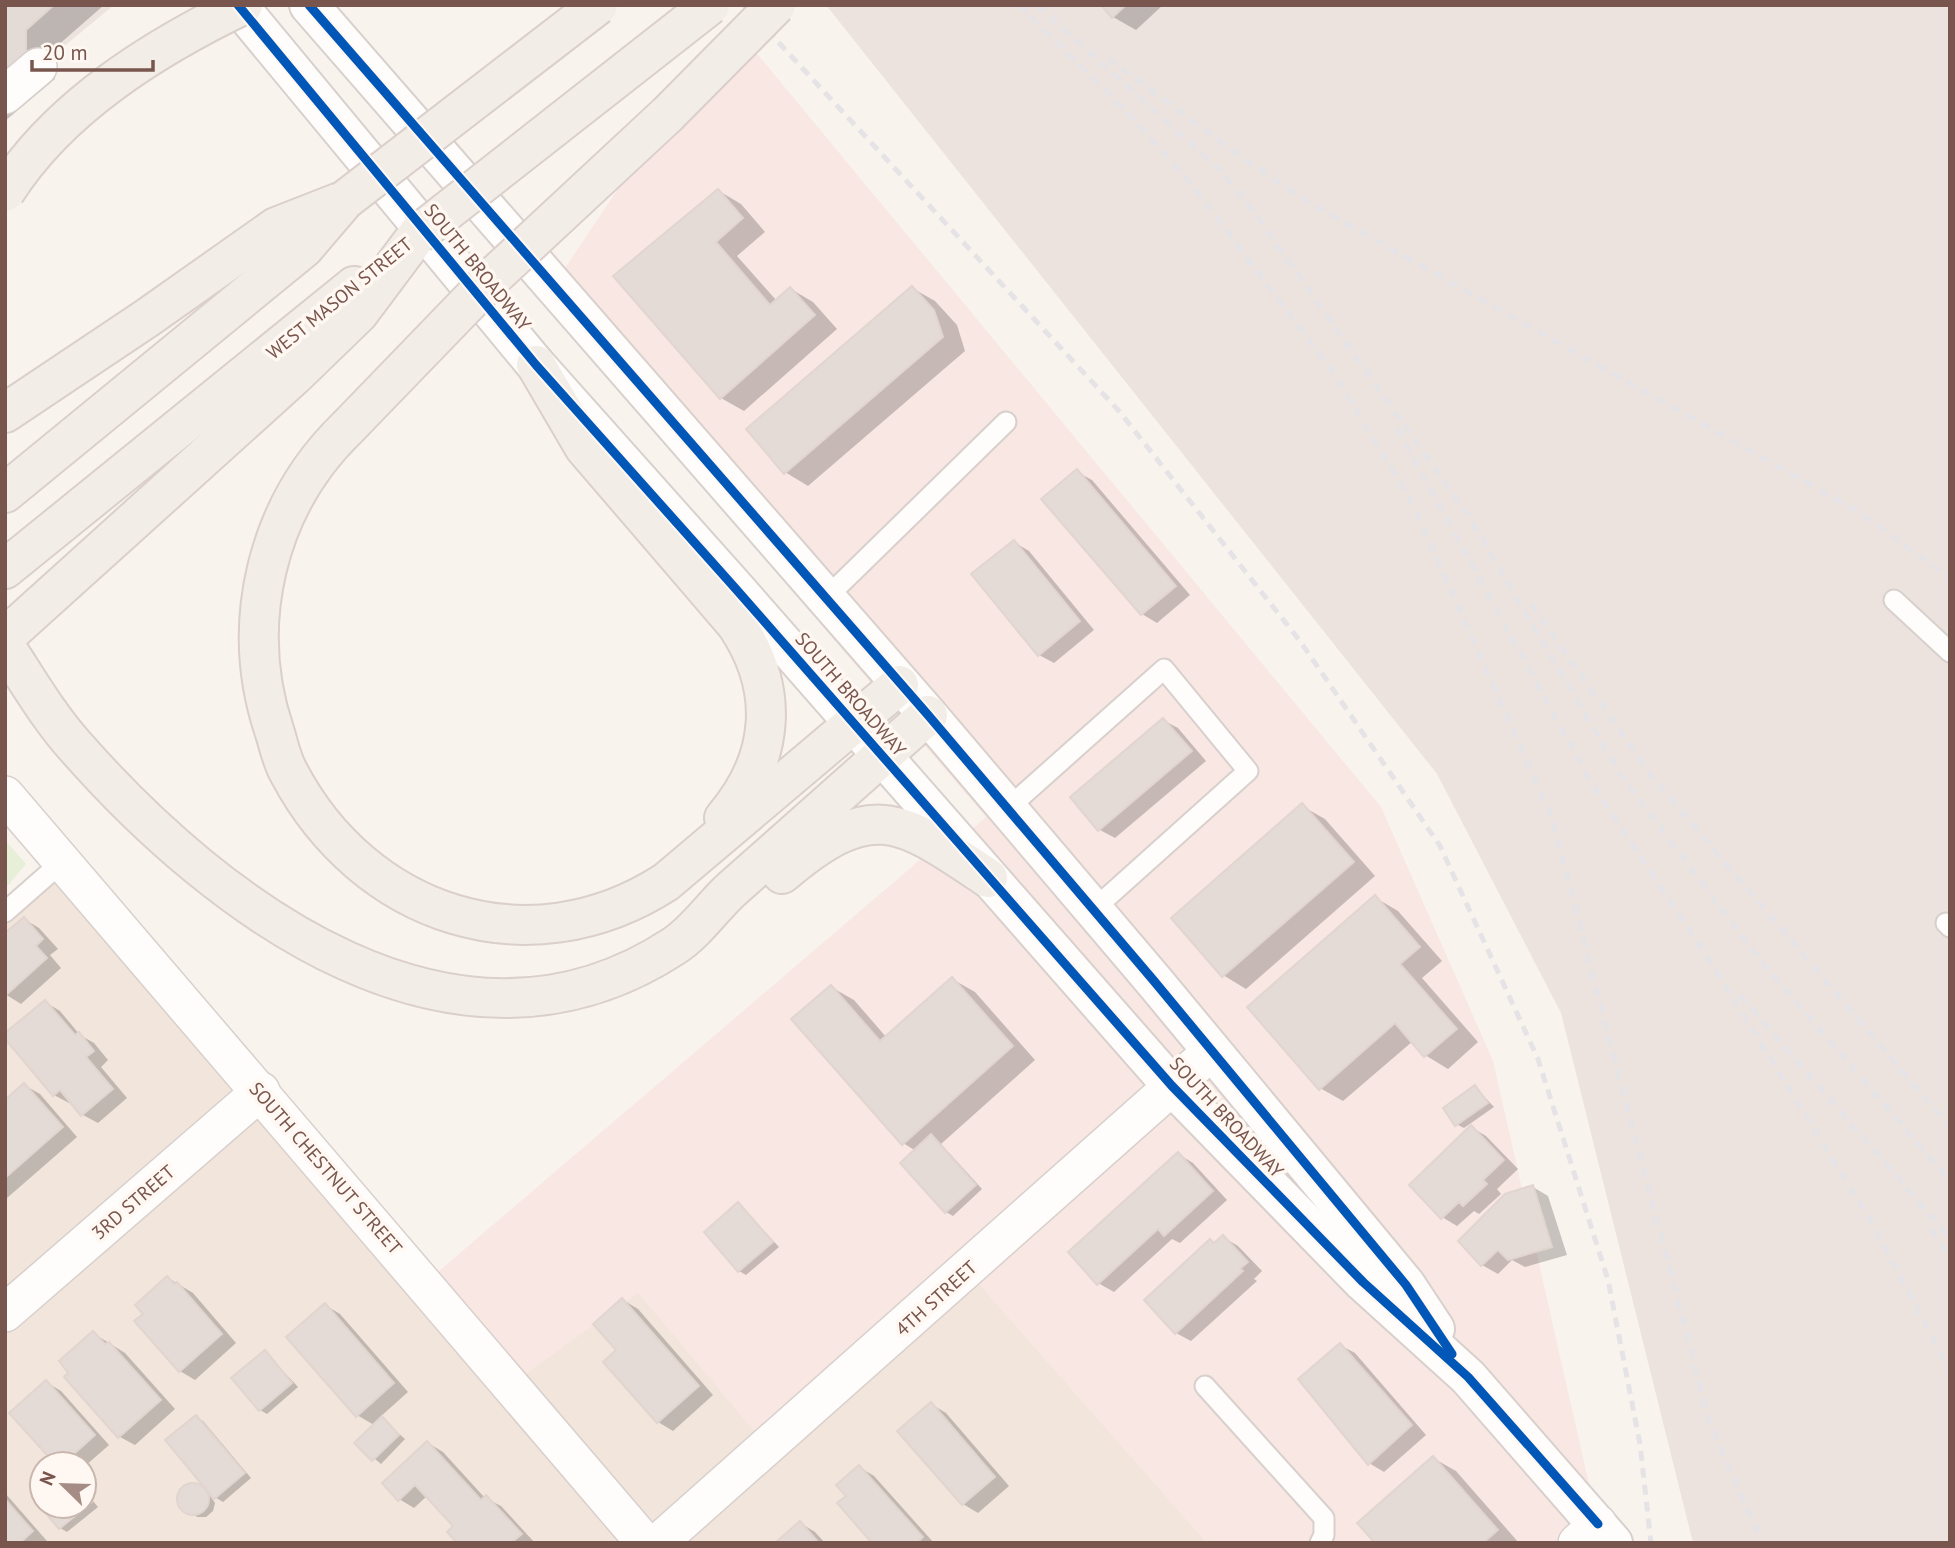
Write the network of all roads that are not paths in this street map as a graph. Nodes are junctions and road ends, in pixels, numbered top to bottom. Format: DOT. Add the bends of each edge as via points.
graph roads {
  1 [pos="238,5"];
  2 [pos="243,5"];
  3 [pos="309,5"];
  4 [pos="597,5"];
  5 [pos="710,5"];
  6 [pos="776,5"];
  7 [pos="38,67"];
  8 [pos="5,95"];
  9 [pos="5,192"];
  10 [pos="345,200"];
  11 [pos="418,234"];
  12 [pos="536,365"];
  13 [pos="5,413"];
  14 [pos="1006,422"];
  15 [pos="5,493"];
  16 [pos="5,569"];
  17 [pos="825,599"];
  18 [pos="1894,600"];
  19 [pos="5,637"];
  20 [pos="5,646"];
  21 [pos="1950,652"];
  22 [pos="899,685"];
  23 [pos="928,715"];
  24 [pos="853,724"];
  25 [pos="882,756"];
  26 [pos="5,795"];
  27 [pos="1007,809"];
  28 [pos="62,862"];
  29 [pos="988,878"];
  30 [pos="666,882"];
  31 [pos="1093,910"];
  32 [pos="5,912"];
  33 [pos="677,945"];
  34 [pos="1212,1051"];
  35 [pos="1172,1086"];
  36 [pos="261,1091"];
  37 [pos="5,1313"];
  38 [pos="1468,1377"];
  39 [pos="1205,1386"];
  40 [pos="1596,1537"];
  41 [pos="645,1543"];
  42 [pos="658,1543"];
  43 [pos="1320,1543"];
  1 -- 12 [label="street, SOUTH BROADWAY"];
  2 -- 9 [label="main road, bridge" via="136,67 93,98 40,145"];
  3 -- 17 [label="street, SOUTH BROADWAY"];
  4 -- 10 [label="main road, bridge"];
  5 -- 11 [label="main road, WEST MASON STREET, bridge"];
  6 -- 30 [label="main road, bridge" via="668,114 494,276 324,450 286,510 265,574 259,614 258,646 267,710 287,771 344,846 384,880 461,917 515,926 560,925 623,907"];
  7 -- 8 [label="street"];
  10 -- 13 [label="main road" via="276,227"];
  10 -- 15 [label="main road" via="304,248"];
  11 -- 16 [label="main road, WEST MASON STREET"];
  11 -- 19 [label="main road" via="359,313"];
  12 -- 24 [label="street, SOUTH BROADWAY"];
  12 -- 30 [label="main road" via="584,447 736,624 762,675 766,722 761,754 730,810"];
  14 -- 17 [label="lane"];
  17 -- 22 [label="street, SOUTH BROADWAY"];
  18 -- 21 [label="lane"];
  20 -- 33 [label="main road" via="74,745 135,807 235,897 333,957 408,985 483,996 530,997 611,978"];
  22 -- 23 [label="street, SOUTH BROADWAY"];
  22 -- 24 [label="main road"];
  23 -- 25 [label="main road"];
  23 -- 27 [label="street, SOUTH BROADWAY"];
  24 -- 25 [label="street, SOUTH BROADWAY"];
  24 -- 30 [label="main road"];
  25 -- 29 [label="street, SOUTH BROADWAY"];
  25 -- 33 [label="main road" via="717,903"];
  26 -- 28 [label="street, SOUTH CHESTNUT STREET"];
  27 -- 31 [label="street, SOUTH BROADWAY"];
  27 -- 31 [label="lane" via="1164,669 1248,771"];
  28 -- 32 [label="lane"];
  28 -- 36 [label="street, SOUTH CHESTNUT STREET"];
  29 -- 33 [label="main road" via="941,846 903,828 861,824 807,853 722,925"];
  29 -- 35 [label="street, SOUTH BROADWAY"];
  31 -- 34 [label="street, SOUTH BROADWAY"];
  34 -- 35 [label="street, 4TH STREET"];
  34 -- 38 [label="street, SOUTH BROADWAY" via="1406,1285"];
  35 -- 38 [label="street, SOUTH BROADWAY" via="1363,1282"];
  35 -- 42 [label="street, 4TH STREET"];
  36 -- 37 [label="street, 3RD STREET"];
  36 -- 41 [label="street, SOUTH CHESTNUT STREET"];
  38 -- 40 [label="street, SOUTH BROADWAY"];
  39 -- 43 [label="lane" via="1324,1518"];
}
